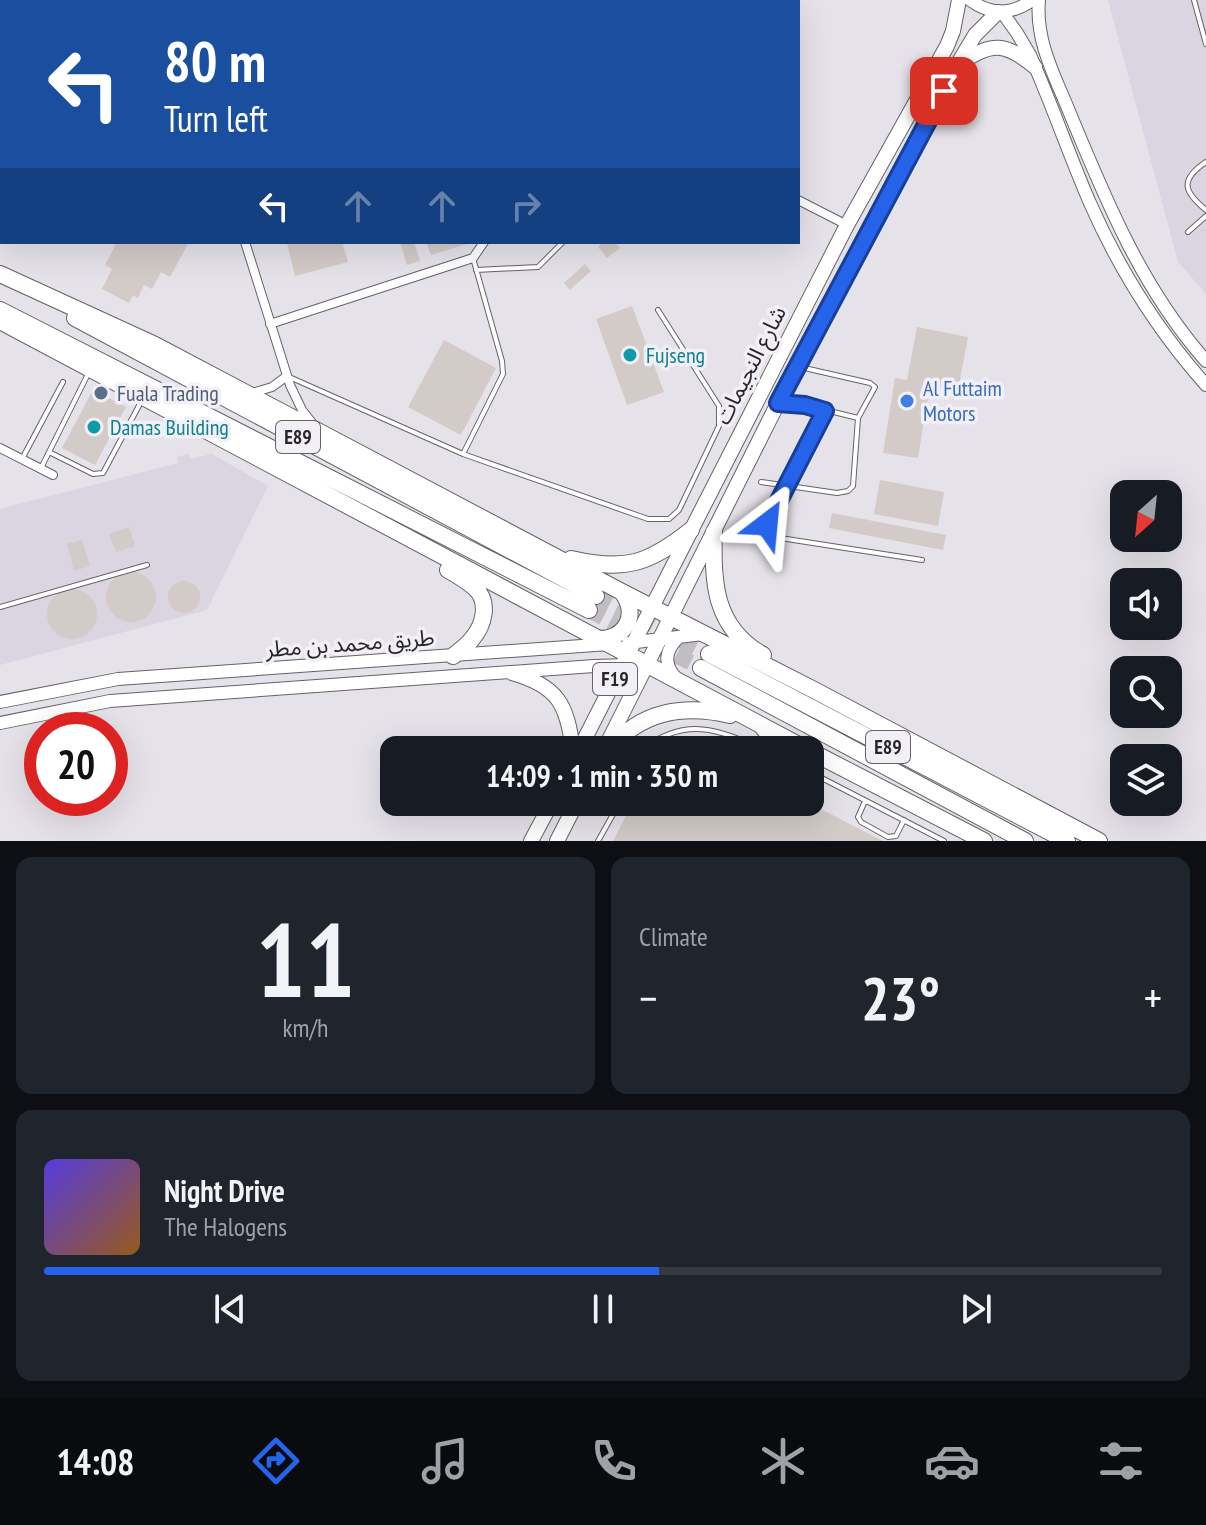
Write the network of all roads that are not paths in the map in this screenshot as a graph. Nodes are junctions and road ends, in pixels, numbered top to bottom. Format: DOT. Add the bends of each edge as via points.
graph roads {
  1 [pos="959,0"];
  2 [pos="970,0"];
  3 [pos="1032,0"];
  4 [pos="1039,0"];
  5 [pos="1194,0"];
  6 [pos="1000,12"];
  7 [pos="1206,44"];
  8 [pos="957,65"];
  9 [pos="1035,67"];
  10 [pos="1206,162"];
  11 [pos="800,201"];
  12 [pos="1206,213"];
  13 [pos="847,225"];
  14 [pos="1188,232"];
  15 [pos="246,244"];
  16 [pos="483,244"];
  17 [pos="561,244"];
  18 [pos="473,258"];
  19 [pos="476,270"];
  20 [pos="0,276"];
  21 [pos="0,310"];
  22 [pos="658,310"];
  23 [pos="0,321"];
  24 [pos="270,324"];
  25 [pos="1206,361"];
  26 [pos="798,366"];
  27 [pos="90,370"];
  28 [pos="287,376"];
  29 [pos="63,382"];
  30 [pos="1206,385"];
  31 [pos="246,393"];
  32 [pos="143,398"];
  33 [pos="778,403"];
  34 [pos="825,411"];
  35 [pos="858,418"];
  36 [pos="322,433"];
  37 [pos="0,448"];
  38 [pos="49,452"];
  39 [pos="463,454"];
  40 [pos="22,459"];
  41 [pos="41,468"];
  42 [pos="53,475"];
  43 [pos="761,482"];
  44 [pos="788,485"];
  45 [pos="691,530"];
  46 [pos="714,532"];
  47 [pos="410,538"];
  48 [pos="554,556"];
  49 [pos="922,560"];
  50 [pos="147,565"];
  51 [pos="622,592"];
  52 [pos="0,607"];
  53 [pos="652,608"];
  54 [pos="671,617"];
  55 [pos="703,634"];
  56 [pos="679,637"];
  57 [pos="659,641"];
  58 [pos="603,642"];
  59 [pos="628,654"];
  60 [pos="453,656"];
  61 [pos="646,665"];
  62 [pos="512,673"];
  63 [pos="680,683"];
  64 [pos="814,690"];
  65 [pos="0,702"];
  66 [pos="749,720"];
  67 [pos="0,723"];
  68 [pos="571,736"];
  69 [pos="586,736"];
  70 [pos="613,736"];
  71 [pos="621,736"];
  72 [pos="667,736"];
  73 [pos="731,736"];
  74 [pos="762,736"];
  75 [pos="780,736"];
  76 [pos="824,759"];
  77 [pos="824,779"];
  78 [pos="865,801"];
  79 [pos="544,816"];
  80 [pos="570,816"];
  81 [pos="612,816"];
  82 [pos="904,820"];
  83 [pos="961,836"];
  84 [pos="531,841"];
  85 [pos="557,841"];
  86 [pos="598,841"];
  87 [pos="944,841"];
  88 [pos="984,841"];
  89 [pos="1025,841"];
  90 [pos="1067,841"];
  91 [pos="1099,841"];
  1 -- 13 [label="main road, شارع النجيمات / F19" via="947,46"];
  2 -- 6 [label="street"];
  3 -- 6 [label="street"];
  4 -- 25 [label="street" via="1044,51 1114,218 1157,295"];
  5 -- 7 [label="lane"];
  6 -- 8 [label="main road, شارع النجيمات / F19" via="975,35"];
  6 -- 9 [label="street"];
  8 -- 9 [label="main road" via="980,50 1000,47"];
  8 -- 26 [label="main road, شارع النجيمات / F19"];
  9 -- 30 [label="street" via="1114,252 1156,320"];
  10 -- 12 [label="lane" via="1189,176 1188,187"];
  11 -- 13 [label="street"];
  12 -- 14 [label="lane"];
  13 -- 45 [label="main road, شارع النجيمات / F19"];
  15 -- 24 [label="street"];
  16 -- 18 [label="street"];
  17 -- 19 [label="lane" via="538,267"];
  18 -- 19 [label="lane"];
  18 -- 24 [label="street"];
  19 -- 39 [label="lane" via="503,374"];
  20 -- 21 [label="highway, E89" via="592,603"];
  20 -- 31 [label="highway" via="155,345"];
  22 -- 39 [label="lane" via="719,406 719,426 679,510 669,519 648,519"];
  23 -- 27 [label="highway"];
  24 -- 28 [label="street"];
  26 -- 33 [label="main road, شارع النجيمات / F19"];
  26 -- 35 [label="lane" via="873,384"];
  27 -- 32 [label="highway"];
  27 -- 38 [label="lane"];
  28 -- 31 [label="street" via="272,387"];
  28 -- 36 [label="street" via="302,410"];
  28 -- 39 [label="lane"];
  29 -- 40 [label="lane"];
  31 -- 36 [label="highway"];
  32 -- 38 [label="lane" via="103,473 93,474"];
  32 -- 47 [label="highway"];
  33 -- 34 [label="lane"];
  33 -- 46 [label="main road, شارع النجيمات / F19"];
  34 -- 35 [label="lane"];
  34 -- 44 [label="lane"];
  35 -- 44 [label="lane" via="851,489 837,493"];
  36 -- 48 [label="highway"];
  37 -- 40 [label="street"];
  38 -- 41 [label="lane"];
  40 -- 41 [label="street"];
  41 -- 42 [label="street"];
  43 -- 44 [label="lane"];
  44 -- 49 [label="lane" via="767,524 774,537"];
  45 -- 48 [label="highway" via="664,550 629,565"];
  45 -- 53 [label="main road, شارع النجيمات / F19"];
  46 -- 54 [label="main road, شارع النجيمات / F19"];
  46 -- 64 [label="highway" via="713,580 738,636"];
  47 -- 58 [label="highway"];
  47 -- 60 [label="highway" via="476,588 482,599 481,625"];
  48 -- 51 [label="highway"];
  50 -- 52 [label="lane"];
  51 -- 53 [label="highway"];
  51 -- 58 [label="highway" via="630,607 627,624"];
  53 -- 54 [label="highway"];
  53 -- 59 [label="main road, شارع النجيمات / F19"];
  54 -- 55 [label="highway"];
  54 -- 57 [label="main road, شارع النجيمات / F19"];
  55 -- 56 [label="street, طريق محمد بن مطر"];
  55 -- 64 [label="highway"];
  56 -- 57 [label="street, طريق محمد بن مطر"];
  56 -- 63 [label="street" via="666,662"];
  57 -- 59 [label="street, طريق محمد بن مطر"];
  57 -- 61 [label="main road, شارع النجيمات / F19"];
  58 -- 59 [label="highway"];
  58 -- 60 [label="street, طريق محمد بن مطر"];
  59 -- 61 [label="highway"];
  59 -- 62 [label="street, طريق محمد بن مطر"];
  59 -- 69 [label="main road, شارع النجيمات / F19"];
  60 -- 65 [label="street, طريق محمد بن مطر" via="118,679"];
  61 -- 63 [label="highway"];
  61 -- 70 [label="main road, شارع النجيمات / F19"];
  62 -- 67 [label="street, طريق محمد بن مطر" via="110,701"];
  62 -- 68 [label="main road" via="533,679 553,694"];
  63 -- 66 [label="highway"];
  64 -- 91 [label="highway"];
  66 -- 71 [label="highway" via="723,713 665,712"];
  66 -- 74 [label="lane"];
  66 -- 75 [label="highway"];
  72 -- 73 [label="lane" via="697,729"];
  76 -- 83 [label="highway"];
  77 -- 78 [label="lane"];
  78 -- 82 [label="lane"];
  78 -- 82 [label="lane" via="859,820 888,837 896,836"];
  79 -- 84 [label="main road"];
  80 -- 85 [label="main road"];
  81 -- 86 [label="lane"];
  82 -- 87 [label="lane"];
  83 -- 88 [label="highway"];
  89 -- 90 [label="highway, E89" via="705,661"];
}
